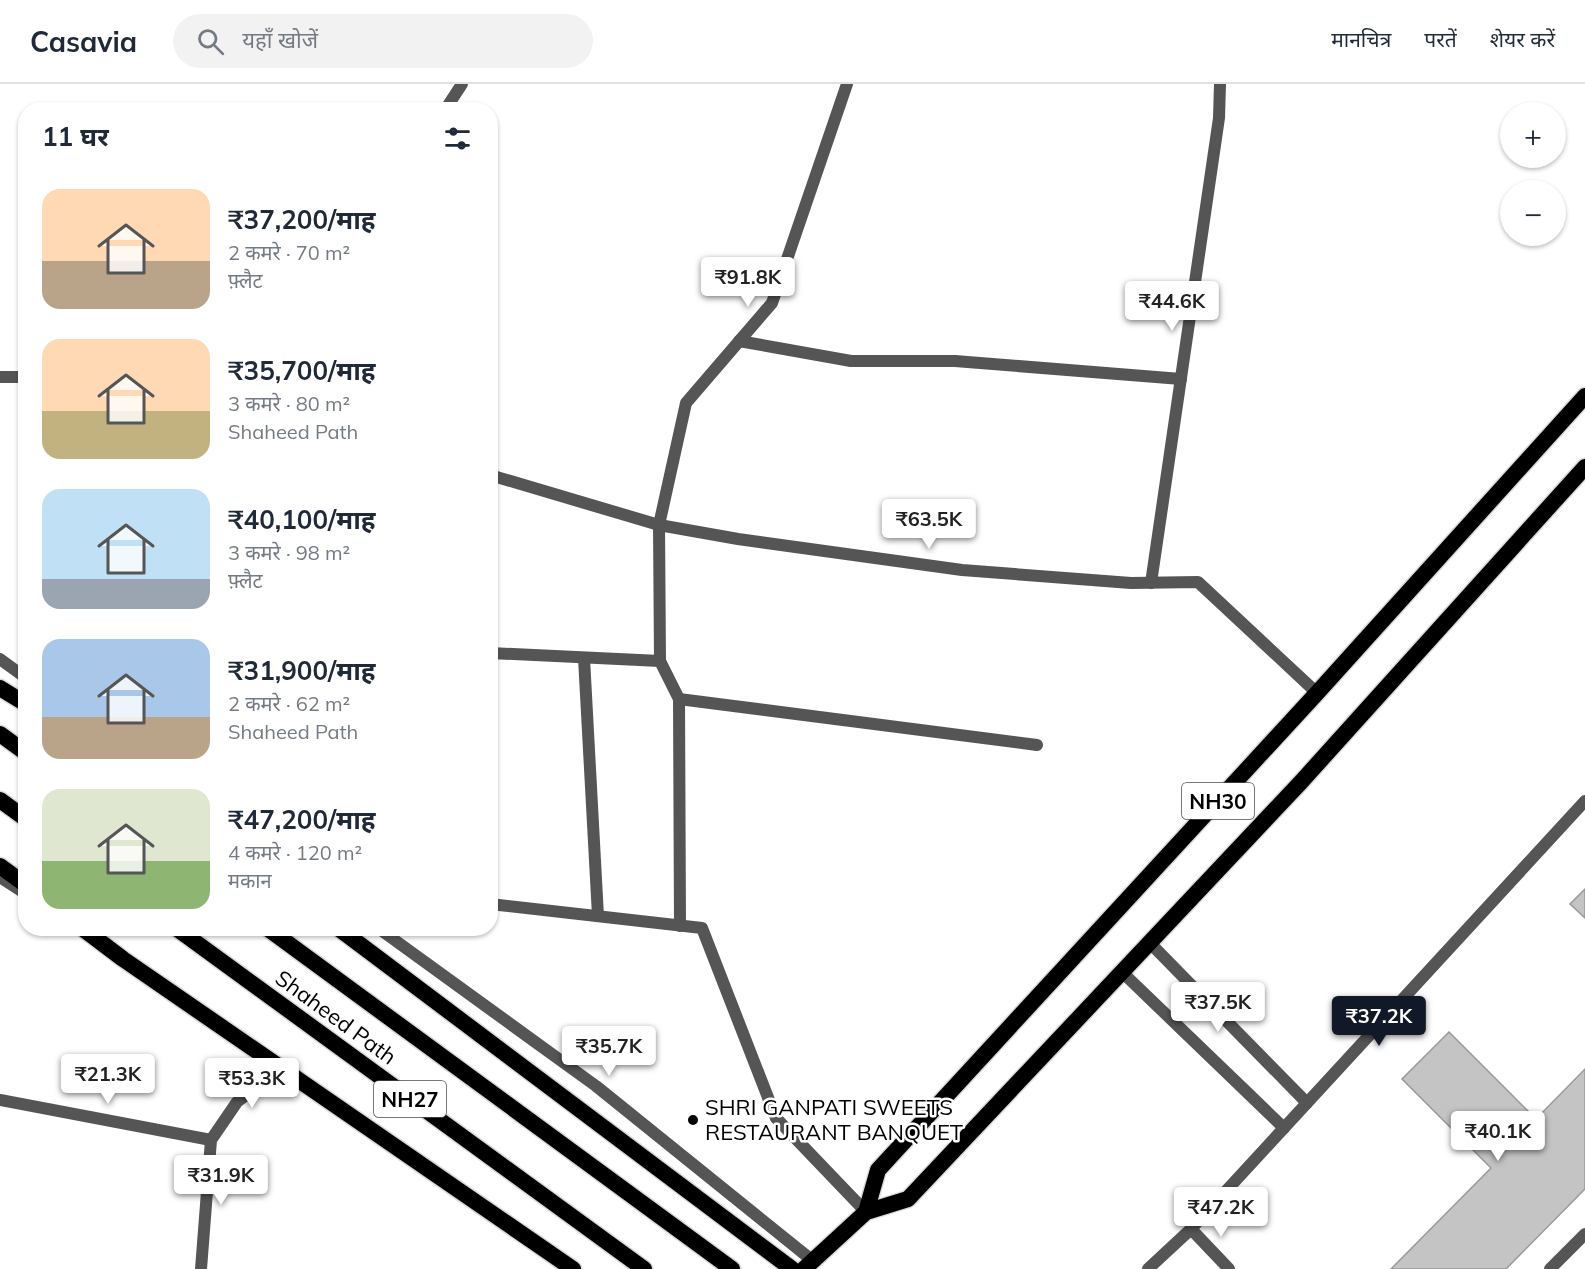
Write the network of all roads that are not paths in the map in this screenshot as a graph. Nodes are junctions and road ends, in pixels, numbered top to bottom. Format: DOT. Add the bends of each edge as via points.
graph roads {
  1 [pos="462,84"];
  2 [pos="847,84"];
  3 [pos="1220,84"];
  4 [pos="451,102"];
  5 [pos="740,341"];
  6 [pos="0,377"];
  7 [pos="18,377"];
  8 [pos="1181,379"];
  9 [pos="1585,396"];
  10 [pos="1585,467"];
  11 [pos="498,477"];
  12 [pos="659,525"];
  13 [pos="1151,583"];
  14 [pos="498,653"];
  15 [pos="584,658"];
  16 [pos="0,659"];
  17 [pos="660,661"];
  18 [pos="18,672"];
  19 [pos="0,688"];
  20 [pos="1317,693"];
  21 [pos="18,699"];
  22 [pos="679,699"];
  23 [pos="0,734"];
  24 [pos="1037,745"];
  25 [pos="18,747"];
  26 [pos="0,800"];
  27 [pos="1585,801"];
  28 [pos="18,813"];
  29 [pos="0,866"];
  30 [pos="0,877"];
  31 [pos="18,879"];
  32 [pos="18,889"];
  33 [pos="498,905"];
  34 [pos="598,916"];
  35 [pos="680,926"];
  36 [pos="89,936"];
  37 [pos="93,936"];
  38 [pos="187,936"];
  39 [pos="278,936"];
  40 [pos="349,936"];
  41 [pos="389,936"];
  42 [pos="1150,943"];
  43 [pos="123,959"];
  44 [pos="1122,972"];
  45 [pos="281,1068"];
  46 [pos="0,1100"];
  47 [pos="1307,1103"];
  48 [pos="1284,1128"];
  49 [pos="211,1140"];
  50 [pos="866,1212"];
  51 [pos="1191,1228"];
  52 [pos="1585,1234"];
  53 [pos="727,1265"];
  54 [pos="809,1265"];
  55 [pos="201,1269"];
  56 [pos="573,1269"];
  57 [pos="644,1269"];
  58 [pos="792,1269"];
  59 [pos="1148,1269"];
  60 [pos="1229,1269"];
  61 [pos="1550,1269"];
  1 -- 4 [label="street"];
  2 -- 5 [label="street" via="772,303"];
  3 -- 8 [label="street" via="1219,118"];
  5 -- 8 [label="street" via="851,361 955,362"];
  5 -- 12 [label="street" via="686,403"];
  6 -- 7 [label="street"];
  8 -- 13 [label="street"];
  9 -- 20 [label="highway, NH30"];
  10 -- 42 [label="highway, NH30"];
  11 -- 12 [label="street"];
  12 -- 13 [label="street" via="962,570"];
  12 -- 17 [label="street"];
  13 -- 20 [label="street" via="1198,582"];
  14 -- 15 [label="street"];
  15 -- 17 [label="street"];
  15 -- 34 [label="street"];
  16 -- 18 [label="street"];
  17 -- 22 [label="street"];
  19 -- 21 [label="highway"];
  20 -- 50 [label="highway, NH30" via="878,1170"];
  22 -- 24 [label="street"];
  22 -- 35 [label="street"];
  23 -- 25 [label="highway"];
  26 -- 28 [label="highway"];
  27 -- 47 [label="street"];
  29 -- 31 [label="highway"];
  30 -- 32 [label="street"];
  33 -- 34 [label="street"];
  34 -- 35 [label="street"];
  35 -- 50 [label="street" via="702,928 776,1118"];
  36 -- 43 [label="street"];
  37 -- 43 [label="highway"];
  38 -- 57 [label="highway, Shaheed Path / NH27"];
  39 -- 53 [label="highway, Shaheed Path / NH27"];
  40 -- 58 [label="highway"];
  41 -- 54 [label="street" via="596,1086"];
  42 -- 44 [label="highway, NH30"];
  42 -- 47 [label="street"];
  43 -- 45 [label="highway"];
  44 -- 48 [label="street"];
  44 -- 50 [label="highway, NH30" via="908,1199"];
  45 -- 49 [label="street" via="237,1102"];
  45 -- 56 [label="highway"];
  46 -- 49 [label="street"];
  47 -- 48 [label="street"];
  48 -- 51 [label="street"];
  49 -- 55 [label="street"];
  50 -- 54 [label="highway, NH30"];
  51 -- 59 [label="street"];
  51 -- 60 [label="street"];
  52 -- 61 [label="street"];
}
